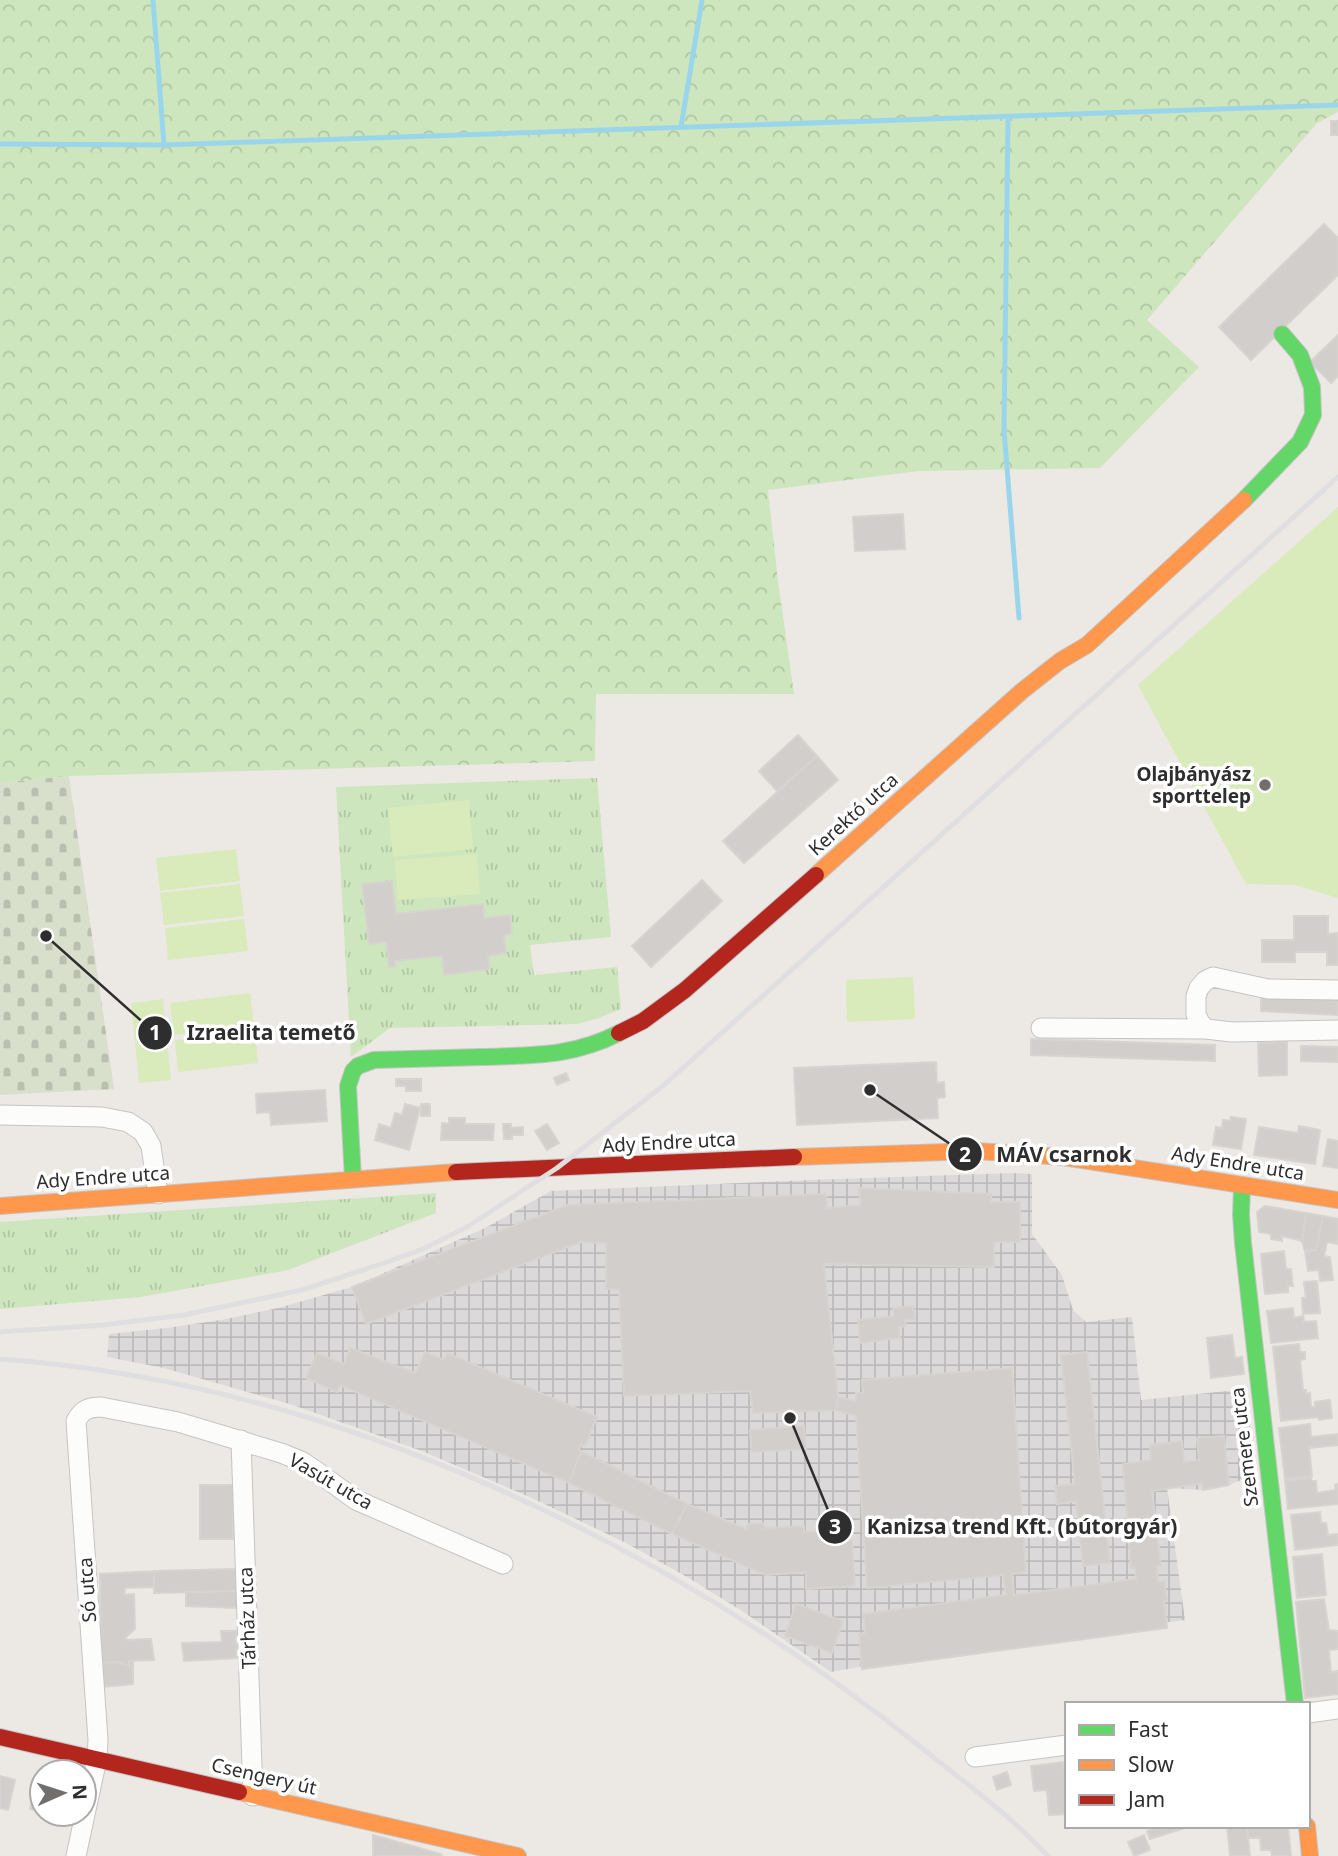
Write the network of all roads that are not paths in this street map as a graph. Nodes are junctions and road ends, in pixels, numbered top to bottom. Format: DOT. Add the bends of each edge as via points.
graph roads {
  1 [pos="1282,334"];
  2 [pos="1338,990"];
  3 [pos="1041,1028"];
  4 [pos="1206,1029"];
  5 [pos="1338,1030"];
  6 [pos="0,1115"];
  7 [pos="352,1179"];
  8 [pos="1242,1185"];
  9 [pos="158,1194"];
  10 [pos="1338,1200"];
  11 [pos="0,1206"];
  12 [pos="76,1420"];
  13 [pos="241,1440"];
  14 [pos="503,1564"];
  15 [pos="1295,1702"];
  16 [pos="1338,1709"];
  17 [pos="1310,1713"];
  18 [pos="0,1737"];
  19 [pos="1065,1745"];
  20 [pos="975,1757"];
  21 [pos="93,1758"];
  22 [pos="97,1758"];
  23 [pos="98,1759"];
  24 [pos="253,1796"];
  25 [pos="82,1828"];
  26 [pos="1307,1828"];
  27 [pos="76,1856"];
  28 [pos="519,1856"];
  29 [pos="1310,1856"];
  1 -- 7 [label="street, Kerektó utca" via="1300,355 1312,387 1313,415 1300,442 1233,511 1087,645 1030,684 766,920 643,1021 601,1042 547,1055 374,1060 358,1066 348,1086"];
  2 -- 4 [label="street" via="1268,989 1213,977 1196,996 1196,1014"];
  3 -- 4 [label="street"];
  4 -- 5 [label="street"];
  6 -- 9 [label="street" via="102,1117 135,1125 150,1146"];
  7 -- 8 [label="street, Ady Endre utca" via="977,1151 1063,1157"];
  7 -- 9 [label="street, Ady Endre utca"];
  8 -- 10 [label="street, Ady Endre utca"];
  8 -- 15 [label="street, Szemere utca" via="1243,1243"];
  9 -- 11 [label="street, Ady Endre utca"];
  12 -- 13 [label="street, Vasút utca" via="81,1411 101,1407"];
  12 -- 22 [label="street, Só utca"];
  13 -- 14 [label="street, Vasút utca" via="301,1461 356,1500"];
  13 -- 24 [label="street, Tárház utca"];
  16 -- 17 [label="street"];
  18 -- 21 [label="street, Csengery út"];
  19 -- 20 [label="street"];
  23 -- 24 [label="street, Csengery út"];
  24 -- 28 [label="street, Csengery út"];
  25 -- 27 [label="street, Só utca"];
  26 -- 29 [label="street"];
}
